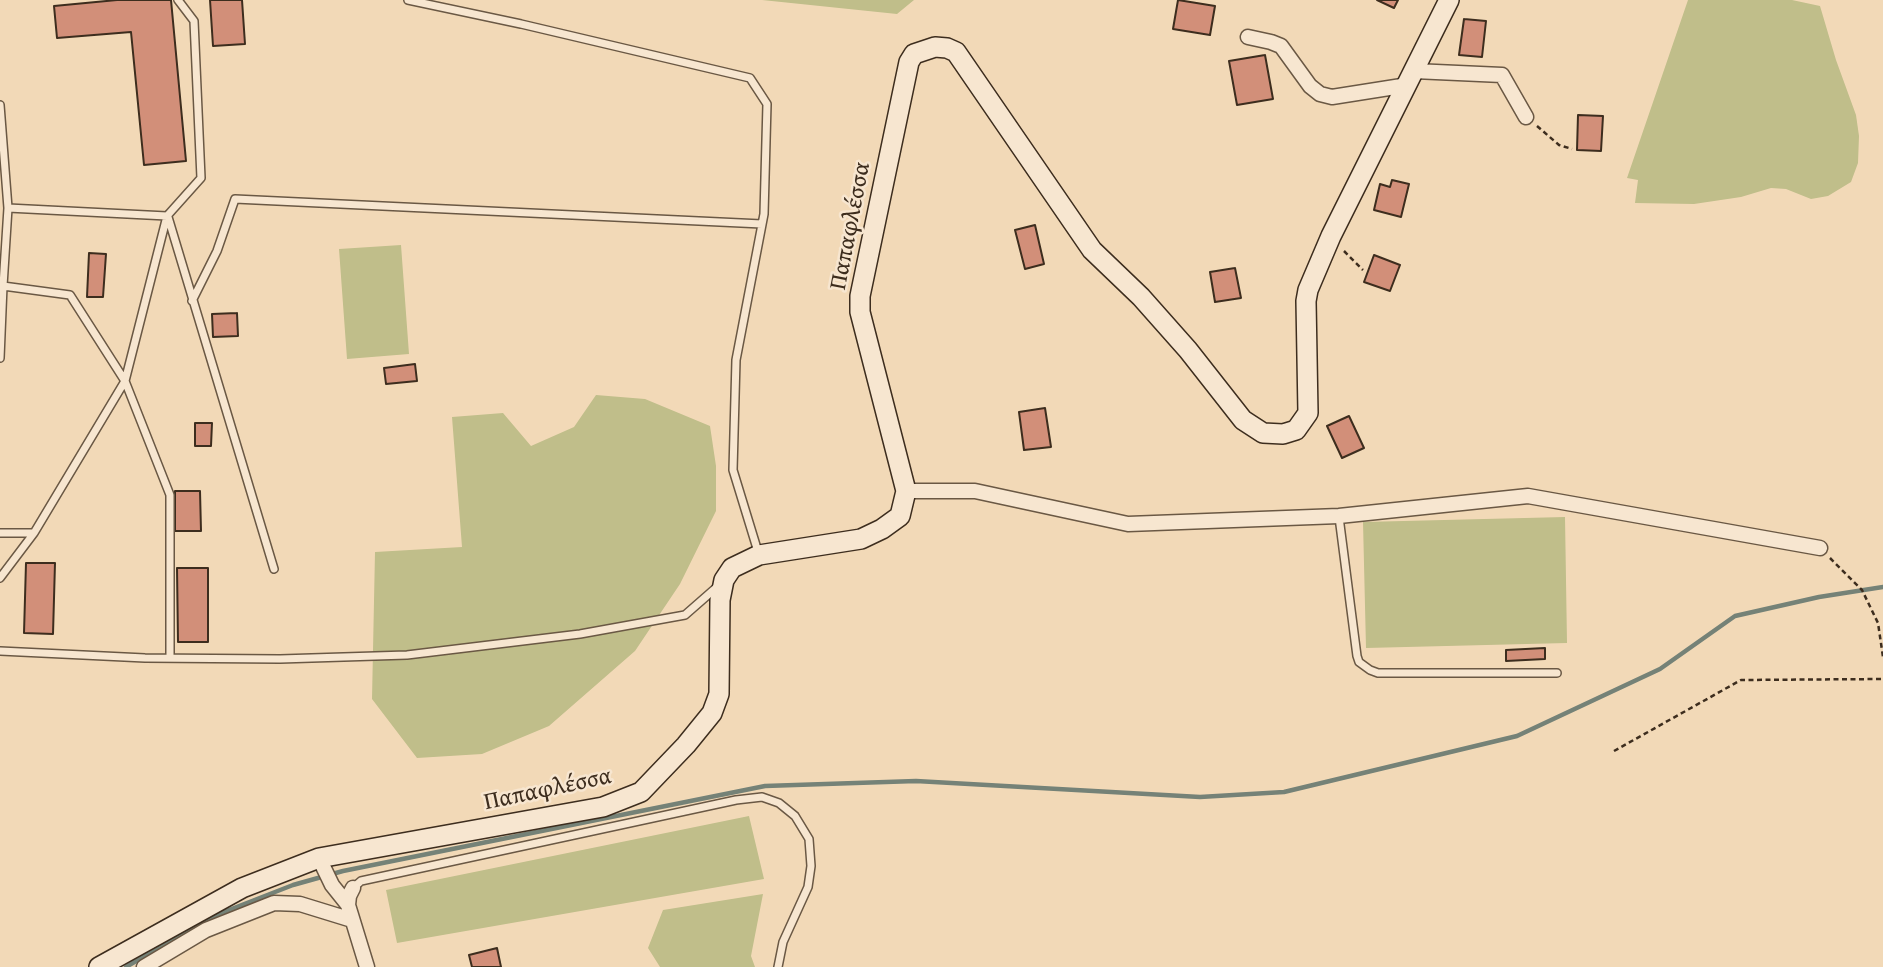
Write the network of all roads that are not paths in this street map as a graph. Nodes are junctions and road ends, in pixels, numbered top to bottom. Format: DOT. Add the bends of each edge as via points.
graph roads {
  1 [pos="178,0"];
  2 [pos="408,0"];
  3 [pos="1450,0"];
  4 [pos="1248,37"];
  5 [pos="1411,78"];
  6 [pos="0,105"];
  7 [pos="0,114"];
  8 [pos="1527,117"];
  9 [pos="8,208"];
  10 [pos="167,216"];
  11 [pos="762,224"];
  12 [pos="2,286"];
  13 [pos="192,301"];
  14 [pos="0,358"];
  15 [pos="125,382"];
  16 [pos="906,491"];
  17 [pos="1339,516"];
  18 [pos="0,533"];
  19 [pos="34,533"];
  20 [pos="1820,548"];
  21 [pos="760,555"];
  22 [pos="274,569"];
  23 [pos="0,578"];
  24 [pos="724,580"];
  25 [pos="0,651"];
  26 [pos="170,658"];
  27 [pos="1557,673"];
  28 [pos="322,862"];
  29 [pos="353,888"];
  30 [pos="348,905"];
  31 [pos="352,920"];
  32 [pos="99,967"];
  33 [pos="144,967"];
  34 [pos="367,967"];
  35 [pos="778,967"];
  1 -- 10 [label="lane" via="194,21 201,178"];
  2 -- 11 [label="lane" via="750,78 767,104"];
  3 -- 5 [label="street, Παπαφλέσσα"];
  4 -- 5 [label="street" via="1280,46 1320,94 1332,97"];
  5 -- 8 [label="street" via="1502,75"];
  5 -- 16 [label="street, Παπαφλέσσα" via="1308,290 1308,412 1296,430 1272,435 1243,421 1141,297 1092,250 956,52 935,47 915,54 909,62 860,296 860,312"];
  6 -- 7 [label="lane"];
  7 -- 9 [label="lane"];
  9 -- 10 [label="lane"];
  9 -- 12 [label="lane"];
  10 -- 13 [label="lane"];
  10 -- 15 [label="lane"];
  11 -- 13 [label="lane" via="235,199 217,251"];
  11 -- 21 [label="lane" via="736,360 733,470"];
  12 -- 14 [label="lane"];
  12 -- 15 [label="lane" via="70,295"];
  13 -- 22 [label="lane"];
  15 -- 19 [label="lane"];
  15 -- 26 [label="lane" via="170,495"];
  16 -- 17 [label="street" via="975,491 1128,524"];
  16 -- 21 [label="street" via="900,516 871,535"];
  17 -- 20 [label="street" via="1528,496"];
  17 -- 27 [label="lane" via="1357,656 1370,670"];
  18 -- 19 [label="lane"];
  19 -- 23 [label="lane"];
  21 -- 24 [label="street" via="732,568"];
  24 -- 26 [label="lane" via="685,615 580,634 407,655"];
  24 -- 28 [label="street, Παπαφλέσσα" via="716,704 686,746 641,792 603,807"];
  25 -- 26 [label="lane"];
  28 -- 30 [label="street"];
  28 -- 32 [label="street, Παπαφλέσσα" via="242,888"];
  29 -- 30 [label="street"];
  29 -- 35 [label="lane" via="361,881 762,797 795,816 809,839 808,887 783,942"];
  30 -- 31 [label="street"];
  31 -- 33 [label="street" via="300,904 274,903 206,930"];
  31 -- 34 [label="street"];
}
